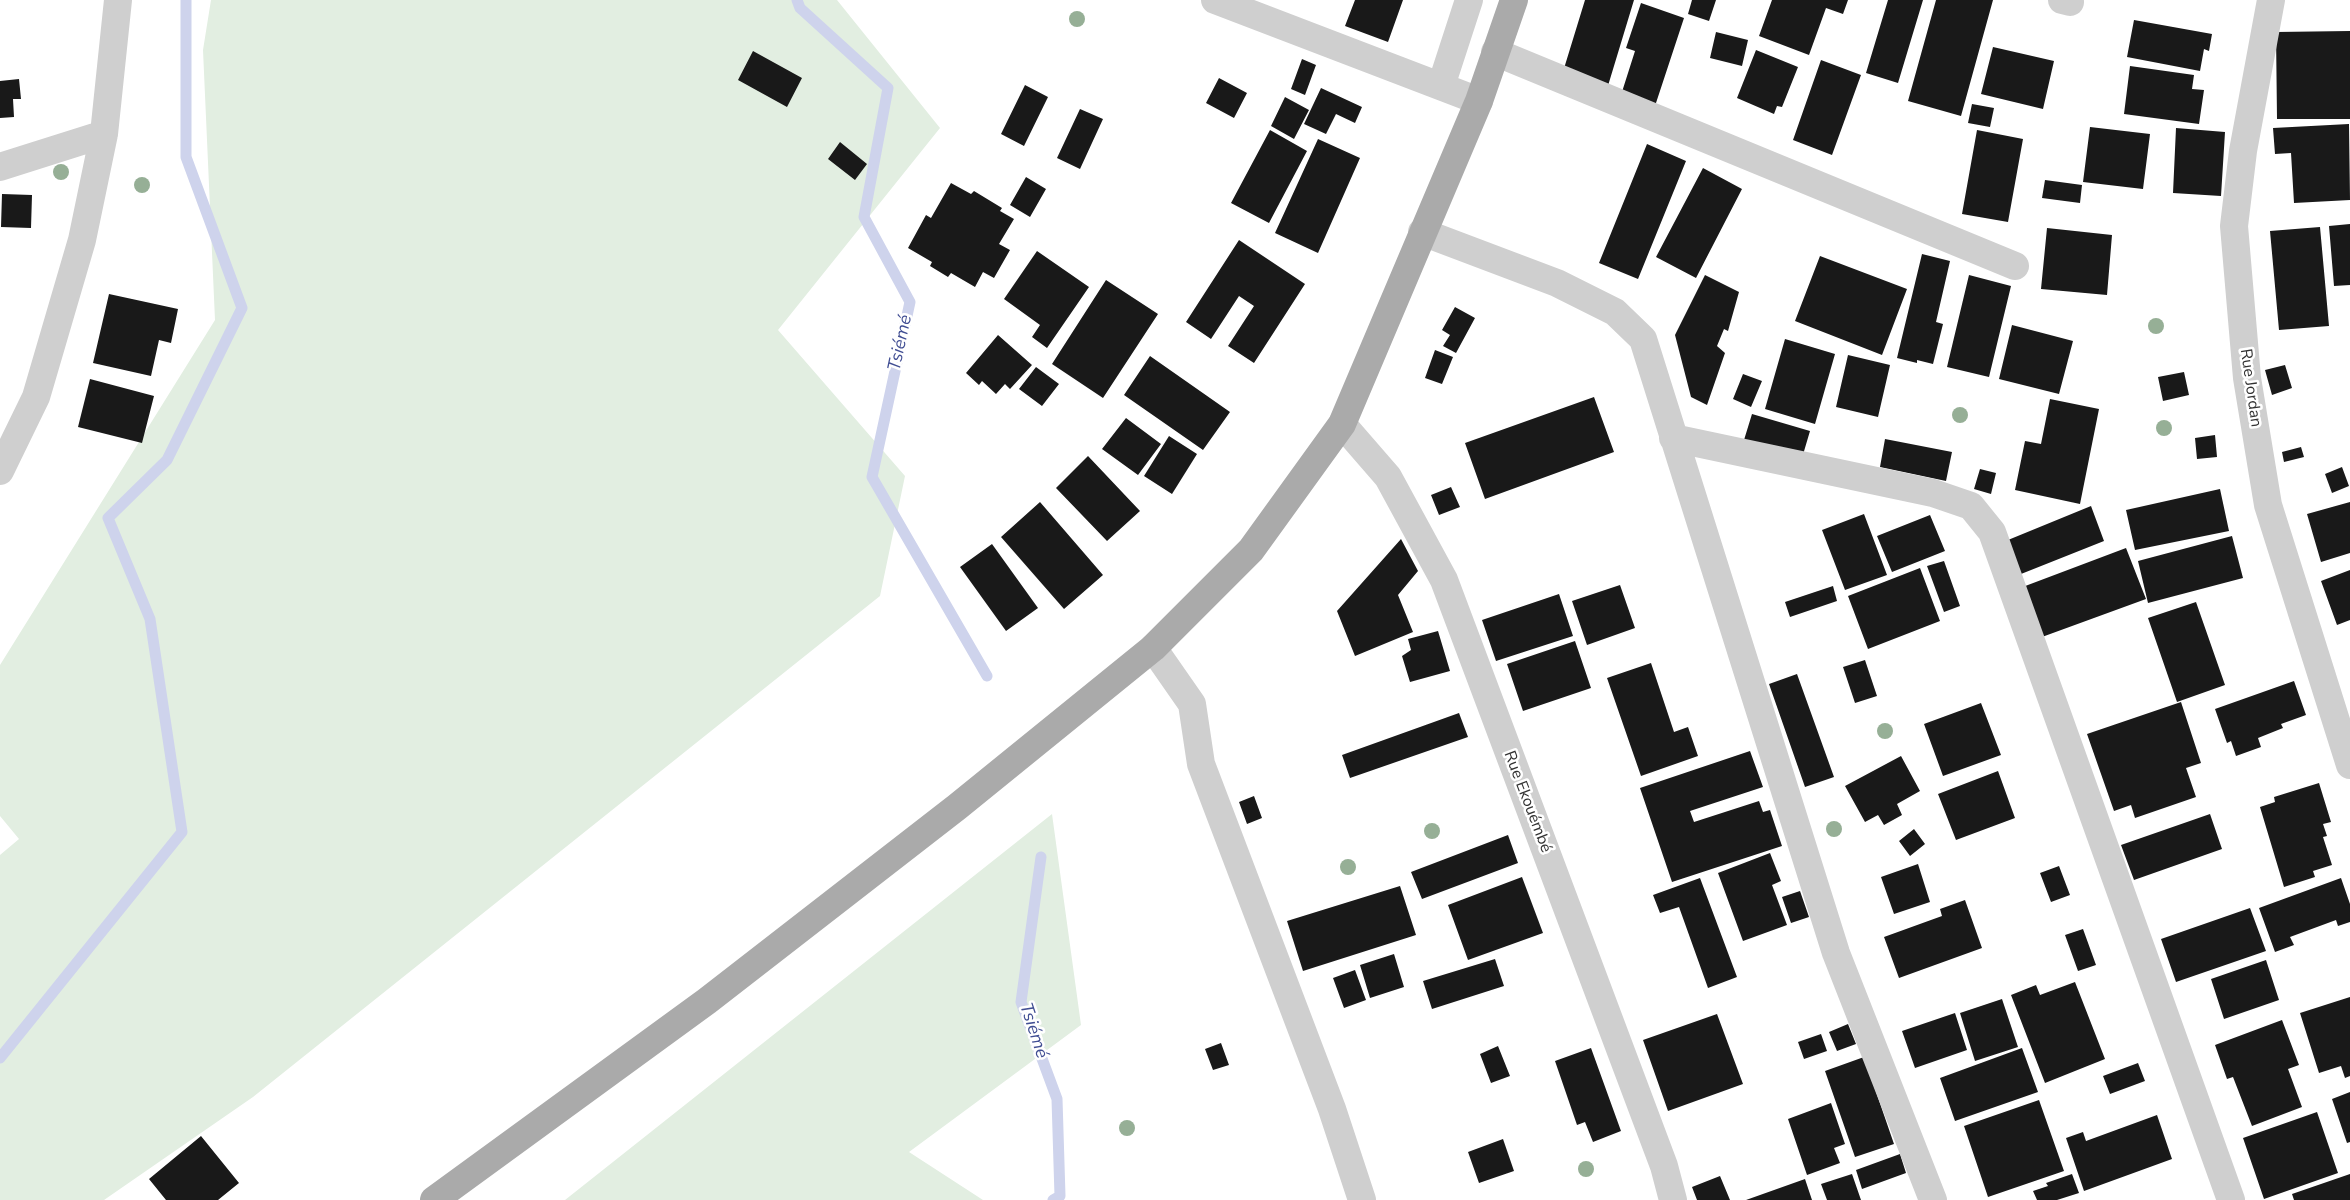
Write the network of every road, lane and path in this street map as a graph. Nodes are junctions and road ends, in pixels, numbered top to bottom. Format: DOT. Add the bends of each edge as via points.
graph roads {
  1 [pos="118,0"];
  2 [pos="1215,0"];
  3 [pos="1469,0"];
  4 [pos="1514,0"];
  5 [pos="2270,0"];
  6 [pos="1495,52"];
  7 [pos="1441,86"];
  8 [pos="1479,101"];
  9 [pos="104,134"];
  10 [pos="0,167"];
  11 [pos="1422,232"];
  12 [pos="2015,266"];
  13 [pos="1342,424"];
  14 [pos="1673,438"];
  15 [pos="0,471"];
  16 [pos="1152,648"];
  17 [pos="2350,765"];
  18 [pos="434,1200"];
  19 [pos="1362,1200"];
  20 [pos="1673,1200"];
  21 [pos="1933,1200"];
  22 [pos="2231,1200"];
  1 -- 9 [label="street"];
  2 -- 7 [label="street"];
  3 -- 7 [label="street"];
  4 -- 6 [label="main road"];
  5 -- 17 [label="street, Rue Jordan" via="2243,151 2234,226 2247,378 2268,505"];
  6 -- 8 [label="main road"];
  6 -- 12 [label="street"];
  7 -- 8 [label="street"];
  8 -- 11 [label="main road"];
  9 -- 10 [label="street"];
  9 -- 15 [label="street" via="82,240 36,397"];
  11 -- 13 [label="main road"];
  11 -- 14 [label="street" via="1557,283 1615,312 1643,339"];
  13 -- 16 [label="main road" via="1251,550"];
  13 -- 20 [label="street, Rue Ekouémbé" via="1388,477 1444,580 1660,1157"];
  14 -- 21 [label="street" via="1836,953"];
  14 -- 22 [label="street" via="1933,493 1972,506 1992,532"];
  16 -- 18 [label="main road" via="957,807 715,995"];
  16 -- 19 [label="street" via="1192,704 1201,764 1332,1109"];
}
